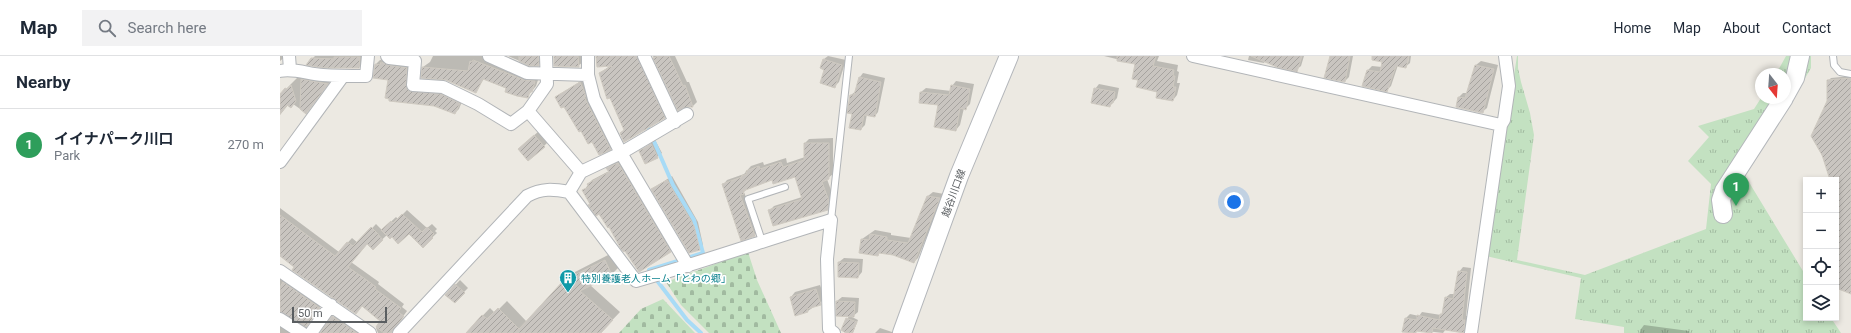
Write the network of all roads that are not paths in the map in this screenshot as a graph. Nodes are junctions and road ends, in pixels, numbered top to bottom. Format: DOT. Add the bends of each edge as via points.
graph roads {
  1 [pos="289,56"];
  2 [pos="368,56"];
  3 [pos="387,56"];
  4 [pos="489,56"];
  5 [pos="546,56"];
  6 [pos="588,56"];
  7 [pos="644,56"];
  8 [pos="849,56"];
  9 [pos="1009,56"];
  10 [pos="1193,56"];
  11 [pos="1506,56"];
  12 [pos="1800,56"];
  13 [pos="1833,56"];
  14 [pos="285,70"];
  15 [pos="548,74"];
  16 [pos="1851,74"];
  17 [pos="588,75"];
  18 [pos="343,76"];
  19 [pos="1791,84"];
  20 [pos="1780,104"];
  21 [pos="528,111"];
  22 [pos="687,114"];
  23 [pos="675,122"];
  24 [pos="1501,125"];
  25 [pos="621,153"];
  26 [pos="280,162"];
  27 [pos="581,172"];
  28 [pos="785,187"];
  29 [pos="569,192"];
  30 [pos="1723,214"];
  31 [pos="832,220"];
  32 [pos="762,241"];
  33 [pos="688,266"];
  34 [pos="281,274"];
  35 [pos="332,305"];
  36 [pos="280,319"];
  37 [pos="302,333"];
  38 [pos="311,333"];
  39 [pos="370,333"];
  40 [pos="399,333"];
  41 [pos="834,333"];
  42 [pos="902,333"];
  43 [pos="1471,333"];
  1 -- 14 [label="street"];
  2 -- 18 [label="street" via="366,76"];
  3 -- 21 [label="street" via="416,61 413,85 443,87 511,124"];
  4 -- 15 [label="street" via="527,73"];
  5 -- 15 [label="street"];
  6 -- 17 [label="street"];
  7 -- 23 [label="street"];
  8 -- 31 [label="lane"];
  9 -- 42 [label="main road, 越谷川口線" via="959,176"];
  10 -- 24 [label="street"];
  11 -- 24 [label="street" via="1509,86"];
  12 -- 19 [label="main road" via="1798,72"];
  13 -- 16 [label="lane" via="1834,65 1840,72"];
  14 -- 18 [label="street"];
  15 -- 17 [label="street"];
  15 -- 21 [label="street" via="547,84"];
  17 -- 25 [label="street" via="594,99"];
  18 -- 26 [label="street"];
  20 -- 30 [label="main road" via="1724,191"];
  21 -- 27 [label="street"];
  22 -- 23 [label="street"];
  23 -- 25 [label="street"];
  24 -- 43 [label="street"];
  25 -- 27 [label="street"];
  25 -- 33 [label="street"];
  27 -- 29 [label="street"];
  28 -- 32 [label="lane" via="748,199"];
  29 -- 33 [label="street" via="636,281"];
  29 -- 40 [label="street" via="537,190 527,196"];
  31 -- 32 [label="street"];
  31 -- 41 [label="street" via="827,259 828,322 829,329"];
  32 -- 33 [label="street"];
  34 -- 35 [label="street"];
  35 -- 38 [label="street"];
  35 -- 39 [label="street"];
  36 -- 37 [label="street"];
}
